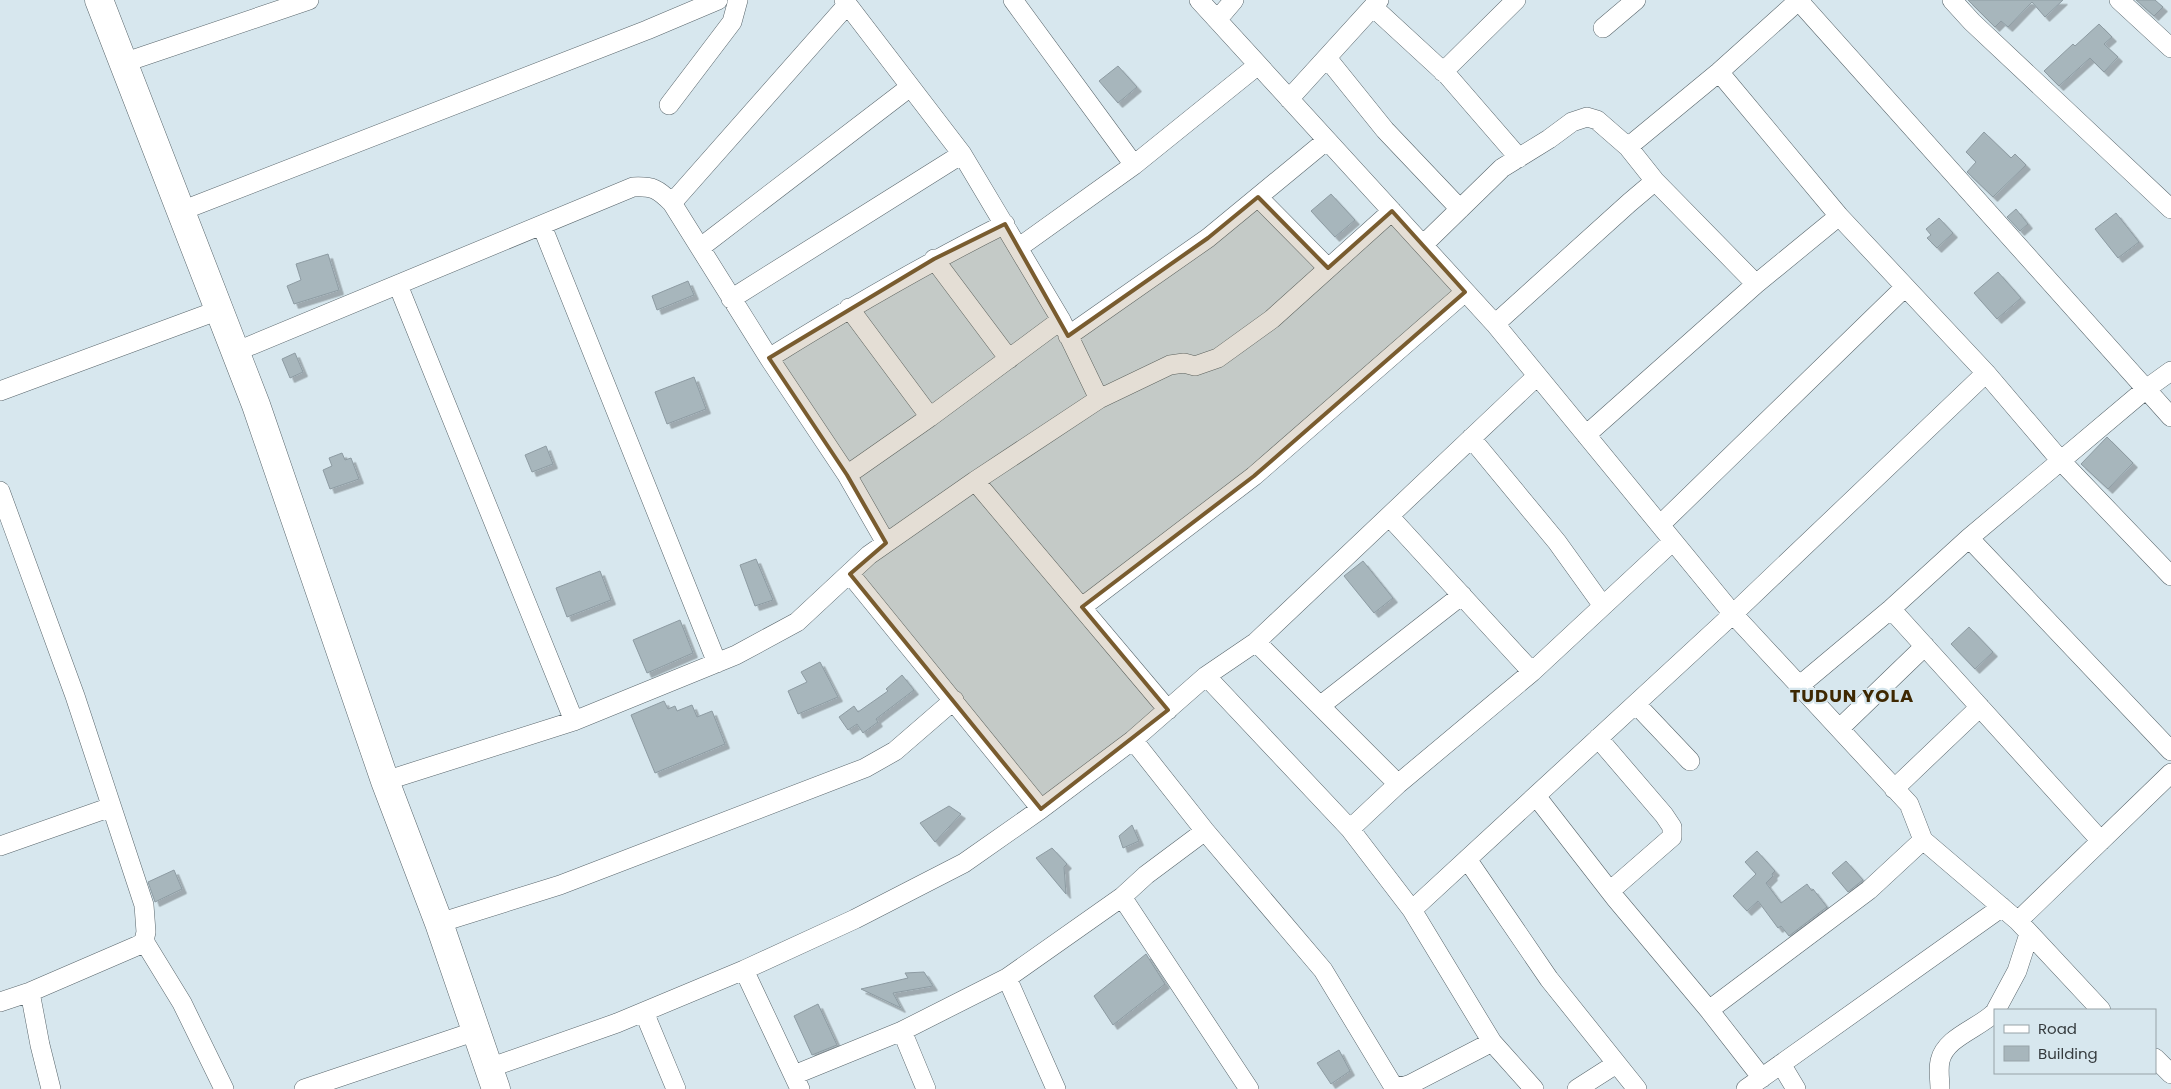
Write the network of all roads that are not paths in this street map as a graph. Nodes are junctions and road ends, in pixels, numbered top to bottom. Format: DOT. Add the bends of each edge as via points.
graph roads {
  1 [pos="99,0"];
  2 [pos="718,0"];
  3 [pos="738,0"];
  4 [pos="1013,0"];
  5 [pos="1199,0"];
  6 [pos="1234,0"];
  7 [pos="1516,0"];
  8 [pos="1636,0"];
  9 [pos="1798,0"];
  10 [pos="1952,0"];
  11 [pos="2119,0"];
  12 [pos="299,2"];
  13 [pos="845,2"];
  14 [pos="1376,4"];
  15 [pos="1217,20"];
  16 [pos="1603,28"];
  17 [pos="2171,48"];
  18 [pos="1326,58"];
  19 [pos="123,63"];
  20 [pos="1258,65"];
  21 [pos="1444,72"];
  22 [pos="1719,72"];
  23 [pos="910,87"];
  24 [pos="1289,99"];
  25 [pos="669,105"];
  26 [pos="1327,140"];
  27 [pos="1628,147"];
  28 [pos="962,154"];
  29 [pos="1519,158"];
  30 [pos="1134,165"];
  31 [pos="1655,181"];
  32 [pos="1258,197"];
  33 [pos="672,203"];
  34 [pos="1460,209"];
  35 [pos="2171,210"];
  36 [pos="181,211"];
  37 [pos="1392,211"];
  38 [pos="1840,216"];
  39 [pos="1004,224"];
  40 [pos="542,226"];
  41 [pos="1422,245"];
  42 [pos="701,247"];
  43 [pos="1018,248"];
  44 [pos="934,259"];
  45 [pos="1328,268"];
  46 [pos="1756,284"];
  47 [pos="398,285"];
  48 [pos="1905,287"];
  49 [pos="1465,292"];
  50 [pos="731,299"];
  51 [pos="849,308"];
  52 [pos="219,310"];
  53 [pos="1495,324"];
  54 [pos="1064,328"];
  55 [pos="236,352"];
  56 [pos="769,358"];
  57 [pos="1009,359"];
  58 [pos="2171,372"];
  59 [pos="1986,373"];
  60 [pos="1537,376"];
  61 [pos="2146,390"];
  62 [pos="0,391"];
  63 [pos="1099,399"];
  64 [pos="2171,417"];
  65 [pos="930,418"];
  66 [pos="1586,435"];
  67 [pos="1471,438"];
  68 [pos="2061,461"];
  69 [pos="847,475"];
  70 [pos="975,481"];
  71 [pos="0,491"];
  72 [pos="1389,516"];
  73 [pos="1660,525"];
  74 [pos="1969,538"];
  75 [pos="1673,541"];
  76 [pos="886,544"];
  77 [pos="850,574"];
  78 [pos="2171,576"];
  79 [pos="1462,595"];
  80 [pos="1604,606"];
  81 [pos="1082,607"];
  82 [pos="1891,609"];
  83 [pos="1733,614"];
  84 [pos="1256,642"];
  85 [pos="1925,646"];
  86 [pos="717,663"];
  87 [pos="1532,672"];
  88 [pos="1206,676"];
  89 [pos="1799,686"];
  90 [pos="954,700"];
  91 [pos="1636,704"];
  92 [pos="1320,706"];
  93 [pos="1980,707"];
  94 [pos="1168,710"];
  95 [pos="574,720"];
  96 [pos="1840,728"];
  97 [pos="1598,738"];
  98 [pos="1133,740"];
  99 [pos="2171,751"];
  100 [pos="1690,761"];
  101 [pos="2171,773"];
  102 [pos="385,781"];
  103 [pos="1398,784"];
  104 [pos="1894,789"];
  105 [pos="1536,796"];
  106 [pos="111,807"];
  107 [pos="1041,809"];
  108 [pos="1350,829"];
  109 [pos="1205,830"];
  110 [pos="1924,840"];
  111 [pos="2101,841"];
  112 [pos="0,846"];
  113 [pos="1467,859"];
  114 [pos="1610,891"];
  115 [pos="1122,897"];
  116 [pos="2002,906"];
  117 [pos="1412,910"];
  118 [pos="439,923"];
  119 [pos="2023,927"];
  120 [pos="144,941"];
  121 [pos="744,970"];
  122 [pos="1007,978"];
  123 [pos="30,992"];
  124 [pos="0,1002"];
  125 [pos="1996,1009"];
  126 [pos="2100,1009"];
  127 [pos="1709,1010"];
  128 [pos="644,1012"];
  129 [pos="1994,1012"];
  130 [pos="476,1031"];
  131 [pos="902,1031"];
  132 [pos="1492,1042"];
  133 [pos="1616,1064"];
  134 [pos="1781,1064"];
  135 [pos="492,1078"];
  136 [pos="797,1082"];
  137 [pos="1754,1084"];
  138 [pos="51,1089"];
  139 [pos="224,1089"];
  140 [pos="304,1089"];
  141 [pos="676,1089"];
  142 [pos="926,1089"];
  143 [pos="1056,1089"];
  144 [pos="1249,1089"];
  145 [pos="1534,1089"];
  146 [pos="1577,1089"];
  147 [pos="1636,1089"];
  148 [pos="1796,1089"];
  149 [pos="1940,1089"];
  1 -- 19 [label="street"];
  2 -- 36 [label="street"];
  3 -- 25 [label="street" via="732,22"];
  4 -- 30 [label="street"];
  5 -- 15 [label="street"];
  6 -- 15 [label="street"];
  7 -- 21 [label="street"];
  8 -- 16 [label="street"];
  9 -- 22 [label="street"];
  9 -- 61 [label="street"];
  10 -- 35 [label="street"];
  11 -- 17 [label="street"];
  12 -- 19 [label="street"];
  13 -- 23 [label="street"];
  13 -- 33 [label="street"];
  14 -- 18 [label="street"];
  14 -- 21 [label="street"];
  15 -- 20 [label="street"];
  18 -- 24 [label="street"];
  18 -- 34 [label="street" via="1385,130"];
  19 -- 36 [label="street"];
  20 -- 24 [label="street"];
  20 -- 30 [label="street"];
  21 -- 29 [label="street"];
  22 -- 27 [label="street"];
  22 -- 38 [label="street"];
  23 -- 28 [label="street"];
  23 -- 42 [label="street"];
  24 -- 26 [label="street"];
  26 -- 32 [label="street"];
  26 -- 37 [label="street"];
  27 -- 29 [label="street" via="1597,120 1587,117 1572,122"];
  27 -- 31 [label="street"];
  28 -- 39 [label="street"];
  28 -- 50 [label="street"];
  29 -- 34 [label="street" via="1502,168"];
  30 -- 43 [label="street"];
  31 -- 46 [label="street"];
  31 -- 53 [label="street"];
  32 -- 45 [label="street"];
  32 -- 54 [label="street" via="1208,238"];
  33 -- 40 [label="street" via="662,192 650,186 633,187"];
  33 -- 42 [label="street"];
  34 -- 41 [label="street"];
  36 -- 52 [label="street"];
  37 -- 41 [label="street"];
  37 -- 45 [label="street"];
  38 -- 46 [label="street"];
  38 -- 48 [label="street"];
  39 -- 43 [label="street"];
  39 -- 44 [label="street"];
  40 -- 47 [label="street"];
  40 -- 86 [label="street"];
  41 -- 49 [label="street"];
  42 -- 50 [label="street"];
  43 -- 54 [label="street"];
  44 -- 51 [label="street"];
  44 -- 57 [label="street"];
  45 -- 63 [label="street" via="1272,319 1218,358 1195,366 1184,363 1170,365"];
  46 -- 66 [label="street"];
  47 -- 55 [label="street"];
  47 -- 95 [label="street"];
  48 -- 59 [label="street"];
  48 -- 73 [label="street"];
  49 -- 53 [label="street"];
  49 -- 81 [label="street" via="1254,476"];
  50 -- 56 [label="street"];
  51 -- 56 [label="street"];
  51 -- 65 [label="street"];
  52 -- 55 [label="street"];
  52 -- 62 [label="street"];
  53 -- 60 [label="street"];
  54 -- 57 [label="street"];
  54 -- 63 [label="street"];
  55 -- 102 [label="street"];
  56 -- 69 [label="street"];
  57 -- 65 [label="street"];
  58 -- 61 [label="street"];
  59 -- 68 [label="street"];
  59 -- 83 [label="street"];
  60 -- 66 [label="street"];
  60 -- 67 [label="street"];
  61 -- 64 [label="street"];
  61 -- 68 [label="street"];
  63 -- 70 [label="street"];
  65 -- 69 [label="street"];
  66 -- 73 [label="street"];
  67 -- 72 [label="street"];
  67 -- 80 [label="street" via="1557,542"];
  68 -- 74 [label="street"];
  68 -- 78 [label="street"];
  69 -- 76 [label="street"];
  70 -- 76 [label="street"];
  70 -- 81 [label="street"];
  71 -- 106 [label="street" via="75,696"];
  72 -- 79 [label="street"];
  72 -- 84 [label="street"];
  73 -- 75 [label="street"];
  74 -- 82 [label="street"];
  74 -- 99 [label="street"];
  75 -- 80 [label="street"];
  75 -- 83 [label="street"];
  76 -- 77 [label="street"];
  77 -- 86 [label="street" via="797,622"];
  77 -- 90 [label="street"];
  79 -- 87 [label="street"];
  79 -- 92 [label="street"];
  80 -- 87 [label="street"];
  81 -- 94 [label="street"];
  82 -- 85 [label="street"];
  82 -- 89 [label="street"];
  83 -- 89 [label="street"];
  83 -- 91 [label="street"];
  84 -- 88 [label="street"];
  84 -- 92 [label="street"];
  85 -- 93 [label="street"];
  85 -- 96 [label="street"];
  86 -- 95 [label="street"];
  87 -- 103 [label="street"];
  88 -- 94 [label="street"];
  88 -- 108 [label="street"];
  89 -- 96 [label="street"];
  90 -- 107 [label="street"];
  90 -- 118 [label="street" via="895,751 865,768 560,885"];
  91 -- 97 [label="street"];
  91 -- 100 [label="street"];
  92 -- 103 [label="street"];
  93 -- 104 [label="street"];
  93 -- 111 [label="street"];
  94 -- 98 [label="street"];
  95 -- 102 [label="street"];
  96 -- 104 [label="street"];
  97 -- 105 [label="street"];
  97 -- 114 [label="street" via="1672,827 1672,837 1663,847"];
  98 -- 107 [label="street"];
  98 -- 109 [label="street"];
  101 -- 111 [label="street"];
  102 -- 118 [label="street"];
  103 -- 108 [label="street"];
  104 -- 110 [label="street" via="1910,804"];
  105 -- 113 [label="street"];
  105 -- 114 [label="street"];
  106 -- 112 [label="street"];
  106 -- 120 [label="street" via="144,905"];
  107 -- 121 [label="street" via="964,863 855,919"];
  108 -- 117 [label="street"];
  109 -- 115 [label="street"];
  109 -- 132 [label="street" via="1323,970 1392,1084 1402,1087 1411,1084"];
  110 -- 116 [label="street"];
  110 -- 127 [label="street" via="1869,890"];
  111 -- 119 [label="street"];
  113 -- 117 [label="street"];
  113 -- 133 [label="street" via="1549,978"];
  114 -- 127 [label="street"];
  115 -- 122 [label="street"];
  115 -- 144 [label="street"];
  116 -- 119 [label="street"];
  116 -- 134 [label="street"];
  117 -- 132 [label="street"];
  118 -- 130 [label="street"];
  119 -- 125 [label="street" via="2017,972"];
  119 -- 126 [label="street"];
  120 -- 123 [label="street"];
  120 -- 139 [label="street" via="182,1003"];
  121 -- 128 [label="street"];
  121 -- 136 [label="street"];
  122 -- 131 [label="street"];
  122 -- 143 [label="street"];
  123 -- 124 [label="street"];
  123 -- 138 [label="street"];
  127 -- 137 [label="street"];
  128 -- 135 [label="street"];
  128 -- 141 [label="street"];
  129 -- 149 [label="street" via="1943,1053"];
  130 -- 135 [label="street"];
  130 -- 140 [label="street"];
  131 -- 136 [label="street"];
  131 -- 142 [label="street"];
  132 -- 145 [label="street"];
  133 -- 146 [label="street"];
  133 -- 147 [label="street"];
  134 -- 137 [label="street"];
  134 -- 148 [label="street"];
}
